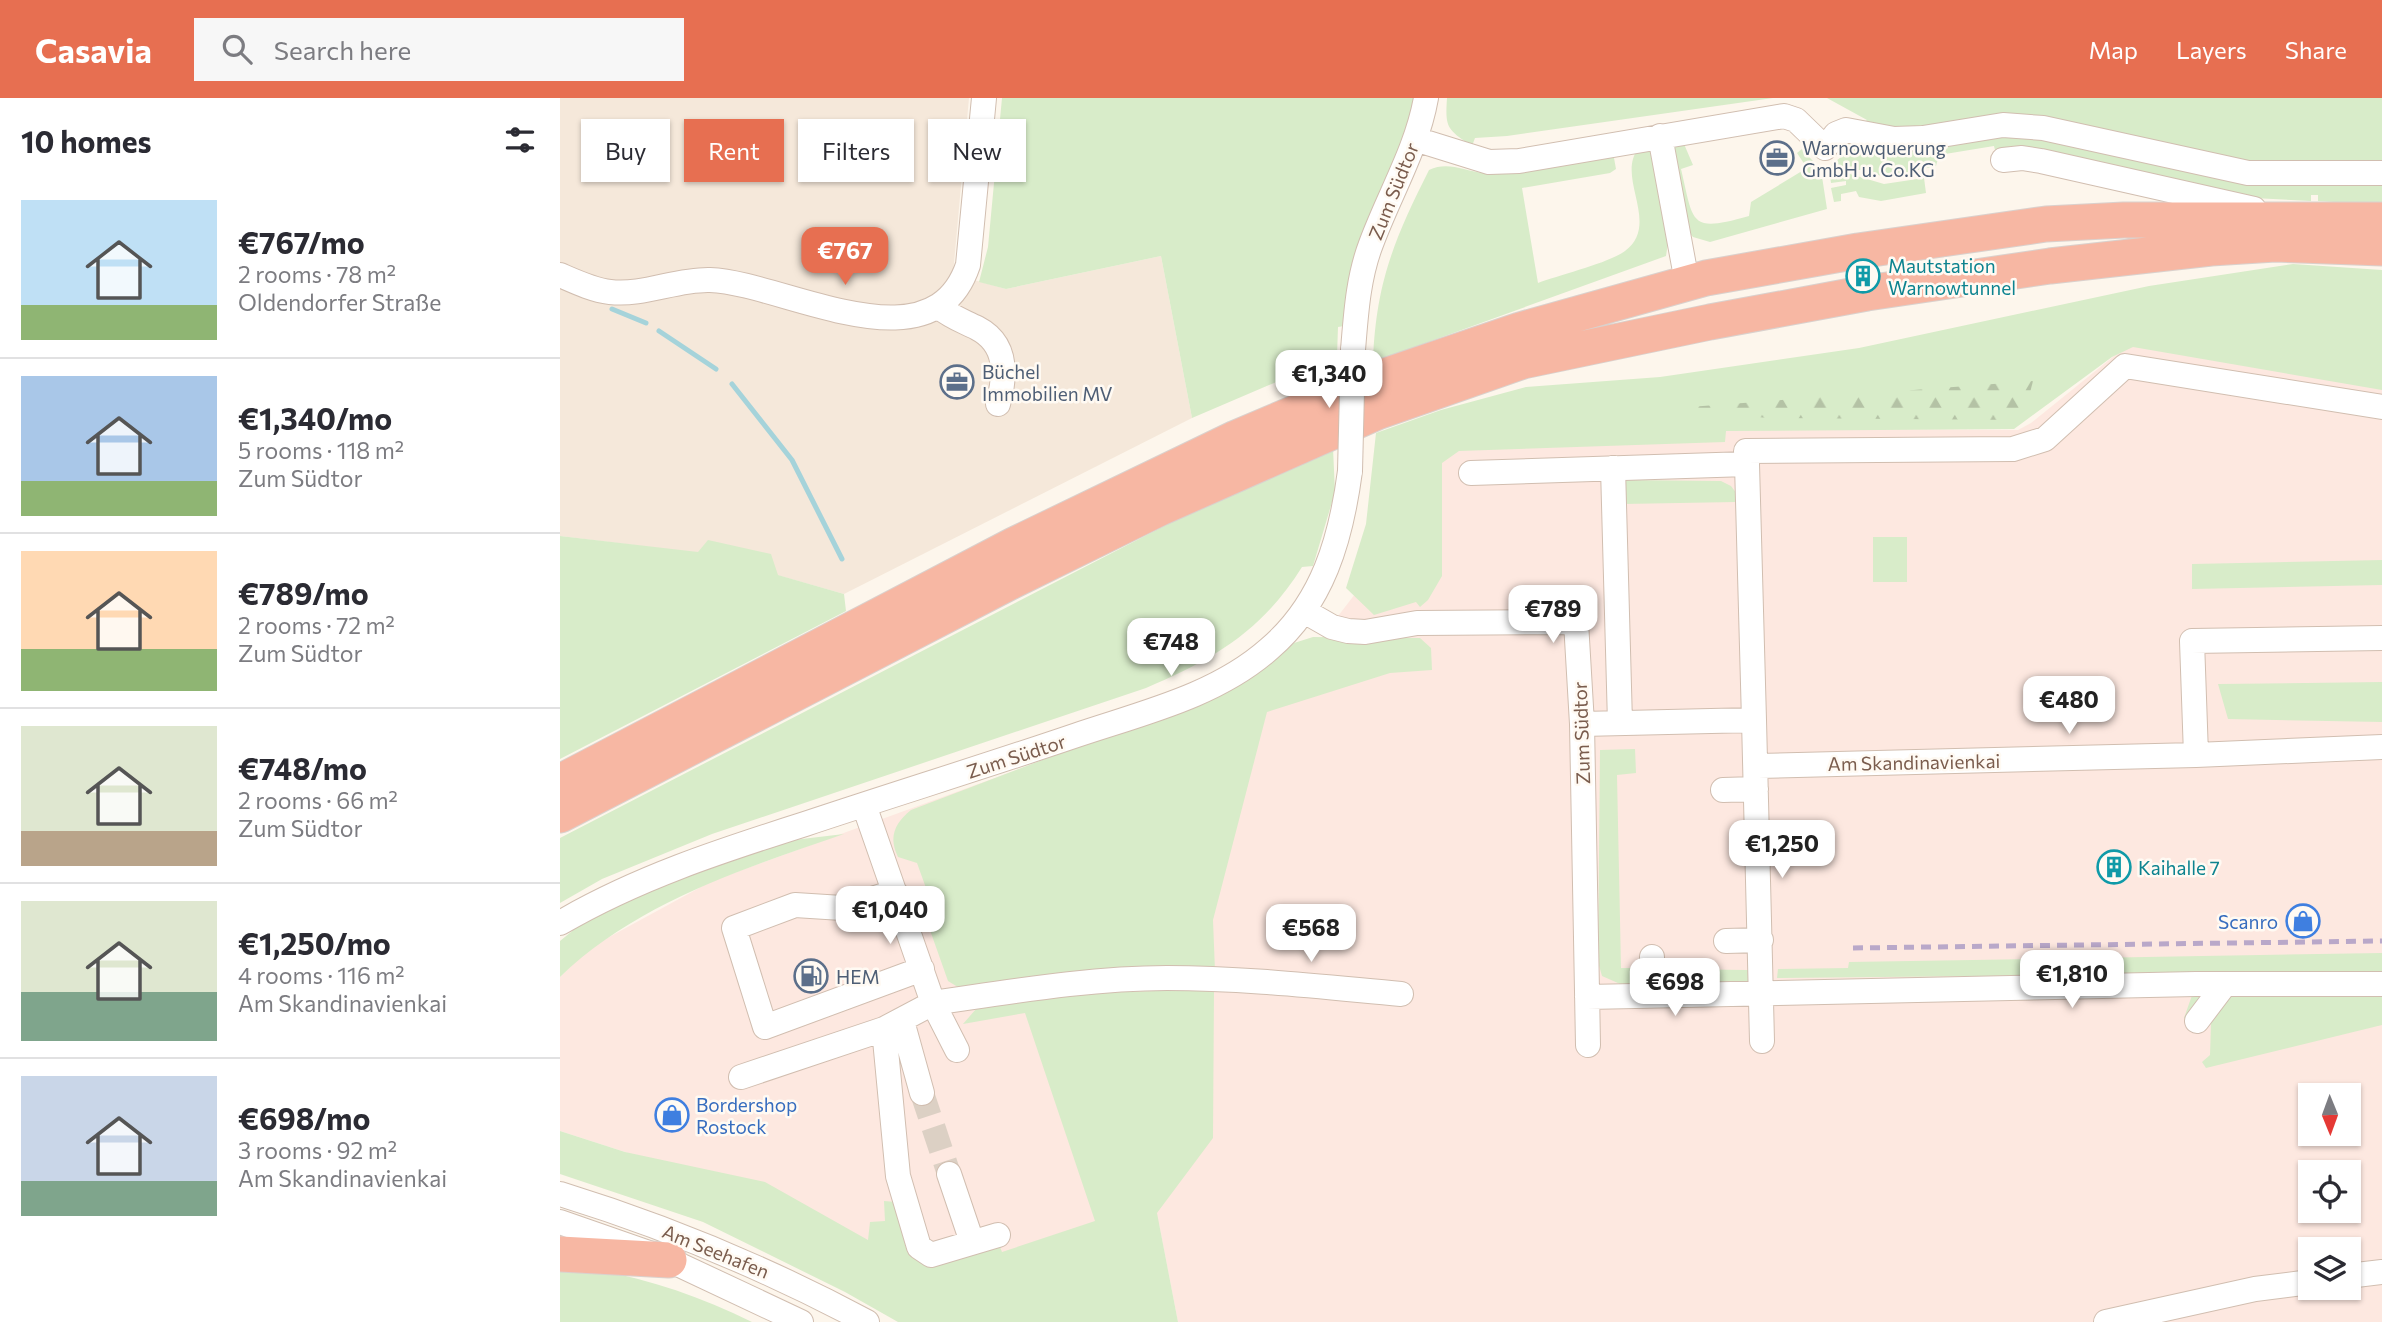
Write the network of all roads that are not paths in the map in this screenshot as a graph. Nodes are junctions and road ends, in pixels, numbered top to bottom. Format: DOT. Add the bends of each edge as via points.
graph roads {
  1 [pos="984,98"];
  2 [pos="1426,98"];
  3 [pos="1660,136"];
  4 [pos="1415,139"];
  5 [pos="2003,160"];
  6 [pos="2382,173"];
  7 [pos="2299,219"];
  8 [pos="2382,220"];
  9 [pos="2382,248"];
  10 [pos="560,275"];
  11 [pos="1687,282"];
  12 [pos="939,307"];
  13 [pos="998,404"];
  14 [pos="2382,407"];
  15 [pos="1747,464"];
  16 [pos="1613,468"];
  17 [pos="1471,473"];
  18 [pos="1304,611"];
  19 [pos="2382,638"];
  20 [pos="1754,720"];
  21 [pos="1582,723"];
  22 [pos="1620,723"];
  23 [pos="2382,747"];
  24 [pos="2196,755"];
  25 [pos="1757,778"];
  26 [pos="560,782"];
  27 [pos="1723,790"];
  28 [pos="864,804"];
  29 [pos="560,815"];
  30 [pos="895,892"];
  31 [pos="560,923"];
  32 [pos="1761,940"];
  33 [pos="1726,941"];
  34 [pos="1652,957"];
  35 [pos="922,968"];
  36 [pos="2225,984"];
  37 [pos="2382,984"];
  38 [pos="1401,993"];
  39 [pos="1762,993"];
  40 [pos="1653,995"];
  41 [pos="1587,997"];
  42 [pos="933,1003"];
  43 [pos="2197,1021"];
  44 [pos="893,1025"];
  45 [pos="1762,1041"];
  46 [pos="1588,1045"];
  47 [pos="957,1050"];
  48 [pos="741,1077"];
  49 [pos="922,1093"];
  50 [pos="949,1174"];
  51 [pos="560,1194"];
  52 [pos="560,1222"];
  53 [pos="998,1235"];
  54 [pos="972,1242"];
  55 [pos="560,1254"];
  56 [pos="668,1260"];
  57 [pos="2382,1272"];
  58 [pos="2361,1274"];
  59 [pos="2298,1284"];
  60 [pos="801,1322"];
  61 [pos="867,1322"];
  62 [pos="2106,1322"];
  1 -- 12 [label="street" via="968,265 962,284"];
  2 -- 4 [label="street, Zum Südtor"];
  3 -- 4 [label="street" via="1622,147 1489,162"];
  3 -- 6 [label="street" via="1784,116 1796,120 1825,148 1846,130 1894,139 2003,125 2043,128 2248,173"];
  3 -- 11 [label="street"];
  4 -- 18 [label="street, Zum Südtor, bridge" via="1364,265 1353,350 1350,471 1336,545"];
  5 -- 7 [label="street" via="2041,161"];
  7 -- 8 [label="highway"];
  7 -- 11 [label="highway" via="2046,224"];
  9 -- 29 [label="highway" via="2275,244 2050,266 1867,293 1523,361 1377,412 1173,502"];
  10 -- 12 [label="street" via="611,292 695,280 731,282 881,317 905,317"];
  11 -- 26 [label="highway" via="1520,330 1373,380 1236,438 1014,545"];
  12 -- 13 [label="street" via="980,329 995,343 1004,360"];
  14 -- 15 [label="street" via="2125,366 2045,439 2013,449 1746,451"];
  15 -- 16 [label="street"];
  15 -- 20 [label="street"];
  16 -- 17 [label="street"];
  16 -- 22 [label="street"];
  18 -- 21 [label="street, Zum Südtor" via="1332,627 1365,632 1417,623 1576,622"];
  18 -- 28 [label="street, Zum Südtor" via="1253,662 1193,694"];
  19 -- 24 [label="street" via="2192,641"];
  20 -- 22 [label="street"];
  20 -- 25 [label="street"];
  21 -- 22 [label="street"];
  21 -- 41 [label="street, Zum Südtor"];
  23 -- 24 [label="street, Am Skandinavienkai"];
  24 -- 25 [label="street, Am Skandinavienkai"];
  25 -- 27 [label="street, Am Skandinavienkai"];
  25 -- 32 [label="street"];
  28 -- 30 [label="street"];
  28 -- 31 [label="street, Zum Südtor" via="683,863"];
  30 -- 35 [label="street"];
  30 -- 35 [label="street" via="842,908 795,905 734,928 765,1027"];
  32 -- 33 [label="street"];
  32 -- 39 [label="street"];
  34 -- 40 [label="street"];
  35 -- 42 [label="street"];
  36 -- 37 [label="street"];
  36 -- 39 [label="street"];
  36 -- 43 [label="street"];
  38 -- 42 [label="street" via="1164,978 1078,983"];
  39 -- 40 [label="street"];
  39 -- 45 [label="street"];
  40 -- 41 [label="street"];
  41 -- 46 [label="street, Zum Südtor"];
  42 -- 44 [label="street"];
  42 -- 47 [label="street"];
  44 -- 48 [label="street"];
  44 -- 49 [label="street"];
  44 -- 54 [label="street" via="898,1176 919,1247 931,1255"];
  50 -- 54 [label="street"];
  51 -- 61 [label="street, Am Seehafen" via="705,1244"];
  52 -- 56 [label="street, Am Seehafen"];
  53 -- 54 [label="street"];
  55 -- 56 [label="highway"];
  56 -- 60 [label="street, Am Seehafen"];
  57 -- 58 [label="street"];
  59 -- 62 [label="street"];
}
